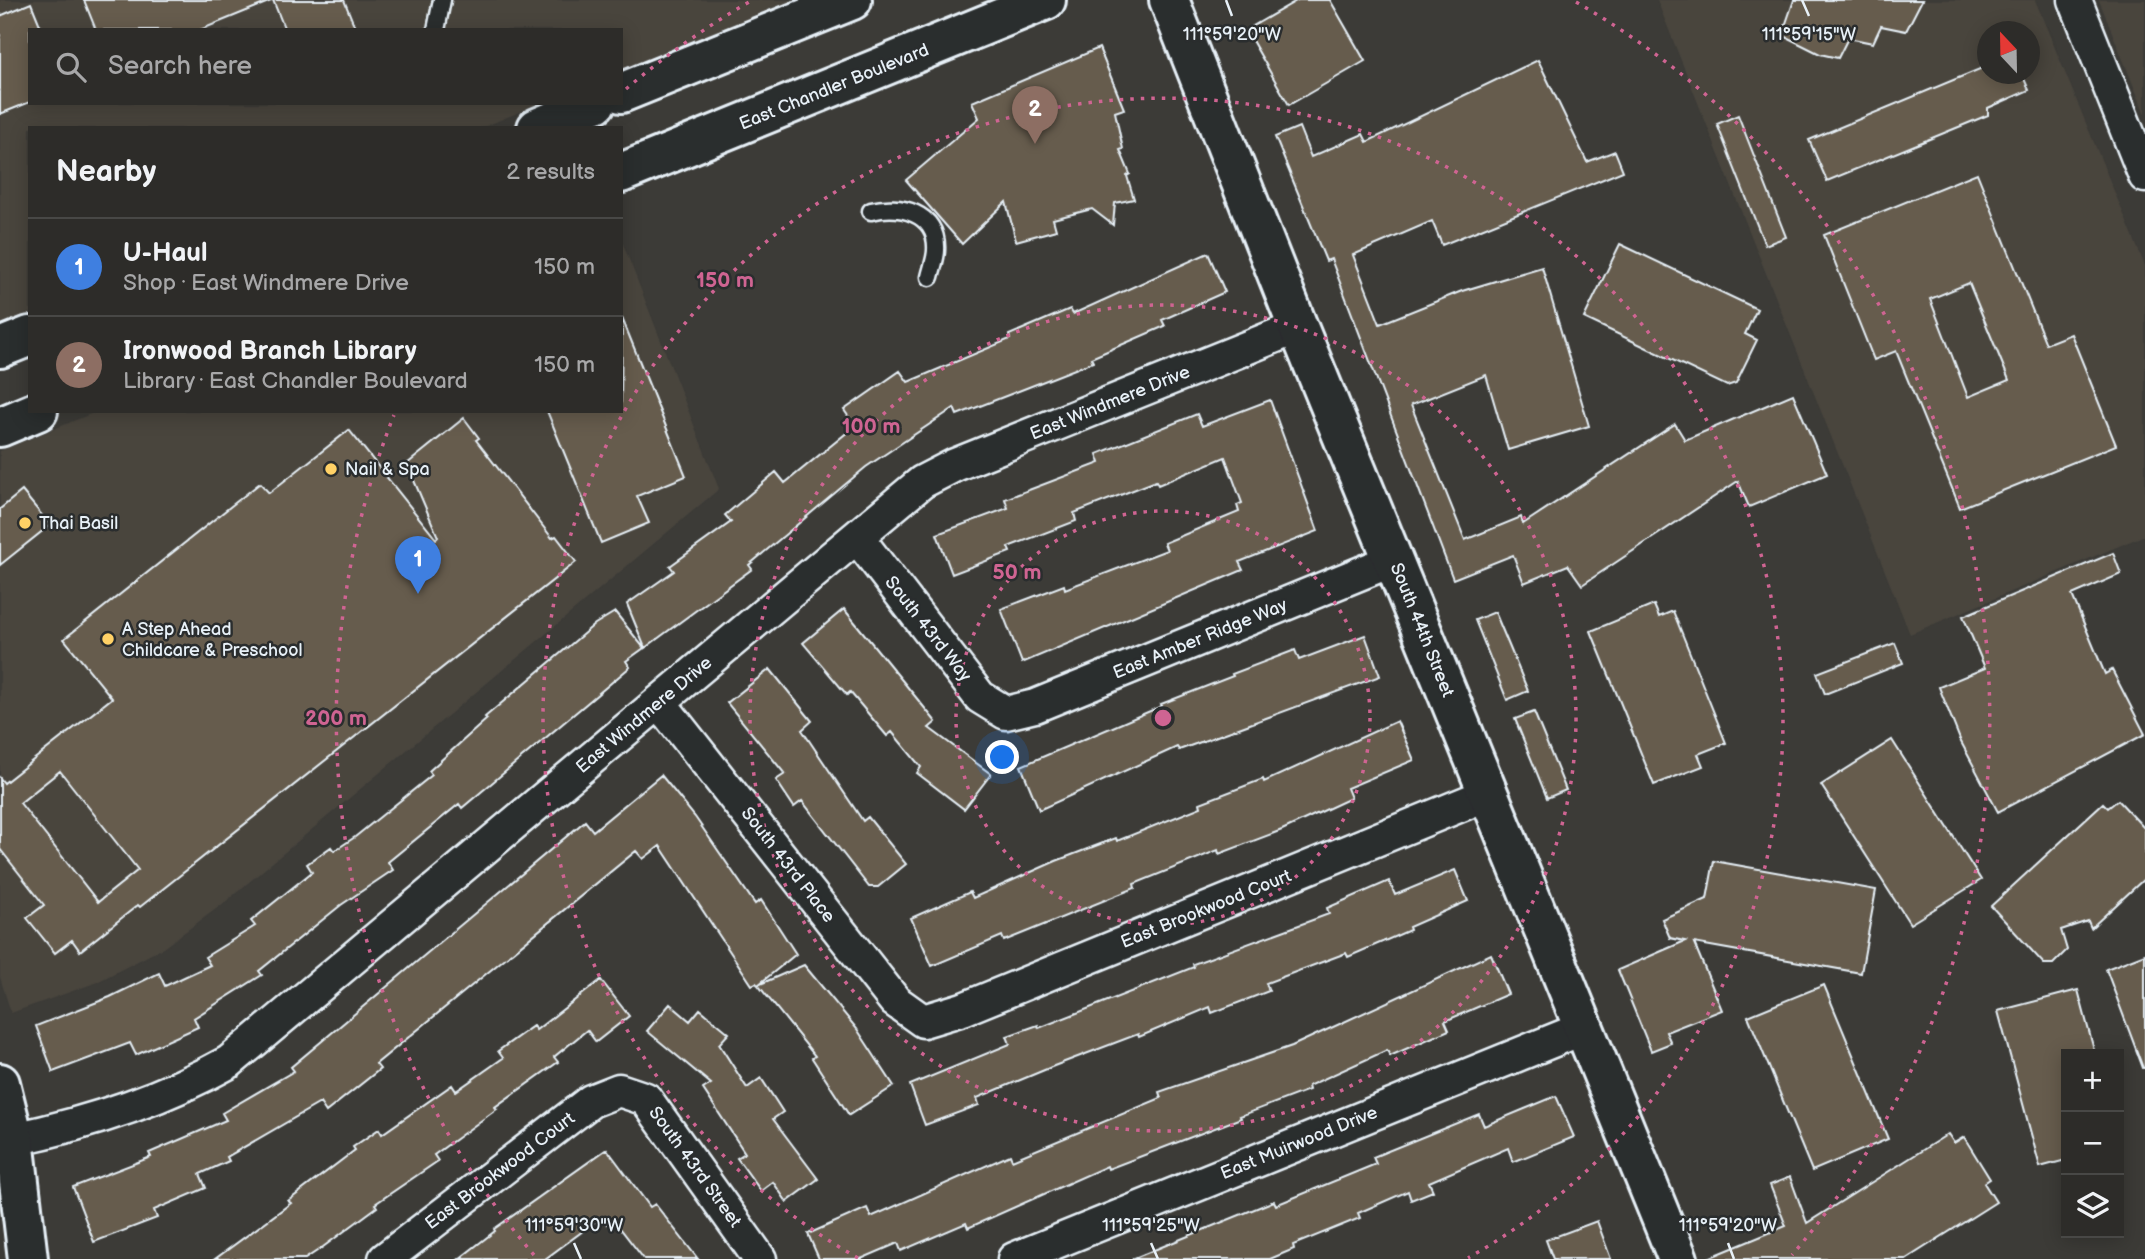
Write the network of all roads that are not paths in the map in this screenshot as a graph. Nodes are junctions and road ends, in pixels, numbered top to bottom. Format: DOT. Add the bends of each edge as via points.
graph roads {
  1 [pos="442,0"];
  2 [pos="852,0"];
  3 [pos="1046,0"];
  4 [pos="1169,0"];
  5 [pos="2074,0"];
  6 [pos="436,28"];
  7 [pos="623,92"];
  8 [pos="591,105"];
  9 [pos="542,126"];
  10 [pos="623,172"];
  11 [pos="2145,176"];
  12 [pos="871,211"];
  13 [pos="930,277"];
  14 [pos="1298,327"];
  15 [pos="28,337"];
  16 [pos="0,348"];
  17 [pos="33,413"];
  18 [pos="0,427"];
  19 [pos="857,537"];
  20 [pos="1393,560"];
  21 [pos="659,702"];
  22 [pos="1006,713"];
  23 [pos="1488,794"];
  24 [pos="923,1021"];
  25 [pos="1584,1028"];
  26 [pos="0,1083"];
  27 [pos="618,1090"];
  28 [pos="14,1139"];
  29 [pos="28,1259"];
  30 [pos="385,1259"];
  31 [pos="760,1259"];
  32 [pos="1014,1259"];
  33 [pos="1678,1259"];
  1 -- 6 [label="lane"];
  2 -- 7 [label="street"];
  3 -- 10 [label="street, East Chandler Boulevard"];
  4 -- 14 [label="street, South 44th Street"];
  5 -- 11 [label="street"];
  8 -- 9 [label="street"];
  12 -- 13 [label="lane" via="889,206 919,216 931,230 936,248"];
  14 -- 19 [label="street, East Windmere Drive" via="955,464 922,482"];
  14 -- 20 [label="street, South 44th Street"];
  15 -- 16 [label="street"];
  17 -- 18 [label="street"];
  19 -- 21 [label="street, East Windmere Drive"];
  19 -- 22 [label="street, South 43rd Way" via="980,697"];
  20 -- 22 [label="street, East Amber Ridge Way" via="1035,706"];
  20 -- 23 [label="street, South 44th Street"];
  21 -- 24 [label="street, South 43rd Place" via="895,1001"];
  21 -- 28 [label="street, East Windmere Drive" via="229,1062 178,1090 121,1112"];
  23 -- 24 [label="street, East Brookwood Court" via="963,1009"];
  23 -- 25 [label="street, South 44th Street"];
  25 -- 32 [label="street, East Muirwood Drive"];
  25 -- 33 [label="street, South 44th Street"];
  26 -- 28 [label="street"];
  27 -- 30 [label="street, East Brookwood Court" via="591,1101"];
  27 -- 31 [label="street, South 43rd Street" via="646,1099"];
  28 -- 29 [label="street"];
}
